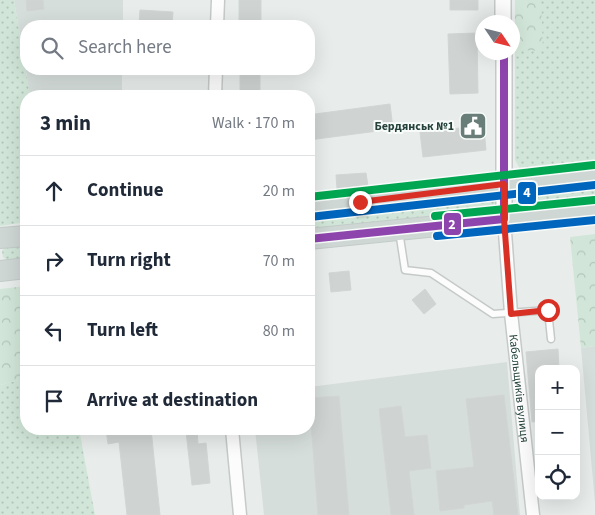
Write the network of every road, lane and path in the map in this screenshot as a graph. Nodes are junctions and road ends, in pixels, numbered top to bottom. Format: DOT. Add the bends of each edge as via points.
graph roads {
  1 [pos="218,0"];
  2 [pos="503,0"];
  3 [pos="503,15"];
  4 [pos="217,20"];
  5 [pos="504,60"];
  6 [pos="216,75"];
  7 [pos="215,90"];
  8 [pos="595,175"];
  9 [pos="504,184"];
  10 [pos="315,206"];
  11 [pos="595,210"];
  12 [pos="504,219"];
  13 [pos="399,230"];
  14 [pos="20,236"];
  15 [pos="0,238"];
  16 [pos="315,238"];
  17 [pos="20,269"];
  18 [pos="0,271"];
  19 [pos="511,314"];
  20 [pos="551,339"];
  21 [pos="233,435"];
  22 [pos="240,515"];
  23 [pos="533,515"];
  1 -- 4 [label="street"];
  2 -- 3 [label="street"];
  5 -- 9 [label="street, Кабельщиків вулиця"];
  6 -- 7 [label="street"];
  8 -- 9 [label="main road"];
  9 -- 10 [label="main road"];
  9 -- 12 [label="street, Кабельщиків вулиця"];
  11 -- 12 [label="main road"];
  12 -- 13 [label="main road"];
  12 -- 19 [label="street, Кабельщиків вулиця"];
  13 -- 16 [label="main road"];
  13 -- 19 [label="lane" via="404,270 431,273 492,314"];
  14 -- 15 [label="main road"];
  17 -- 18 [label="main road"];
  19 -- 20 [label="lane" via="548,310"];
  19 -- 23 [label="street, Кабельщиків вулиця"];
  21 -- 22 [label="street"];
}
